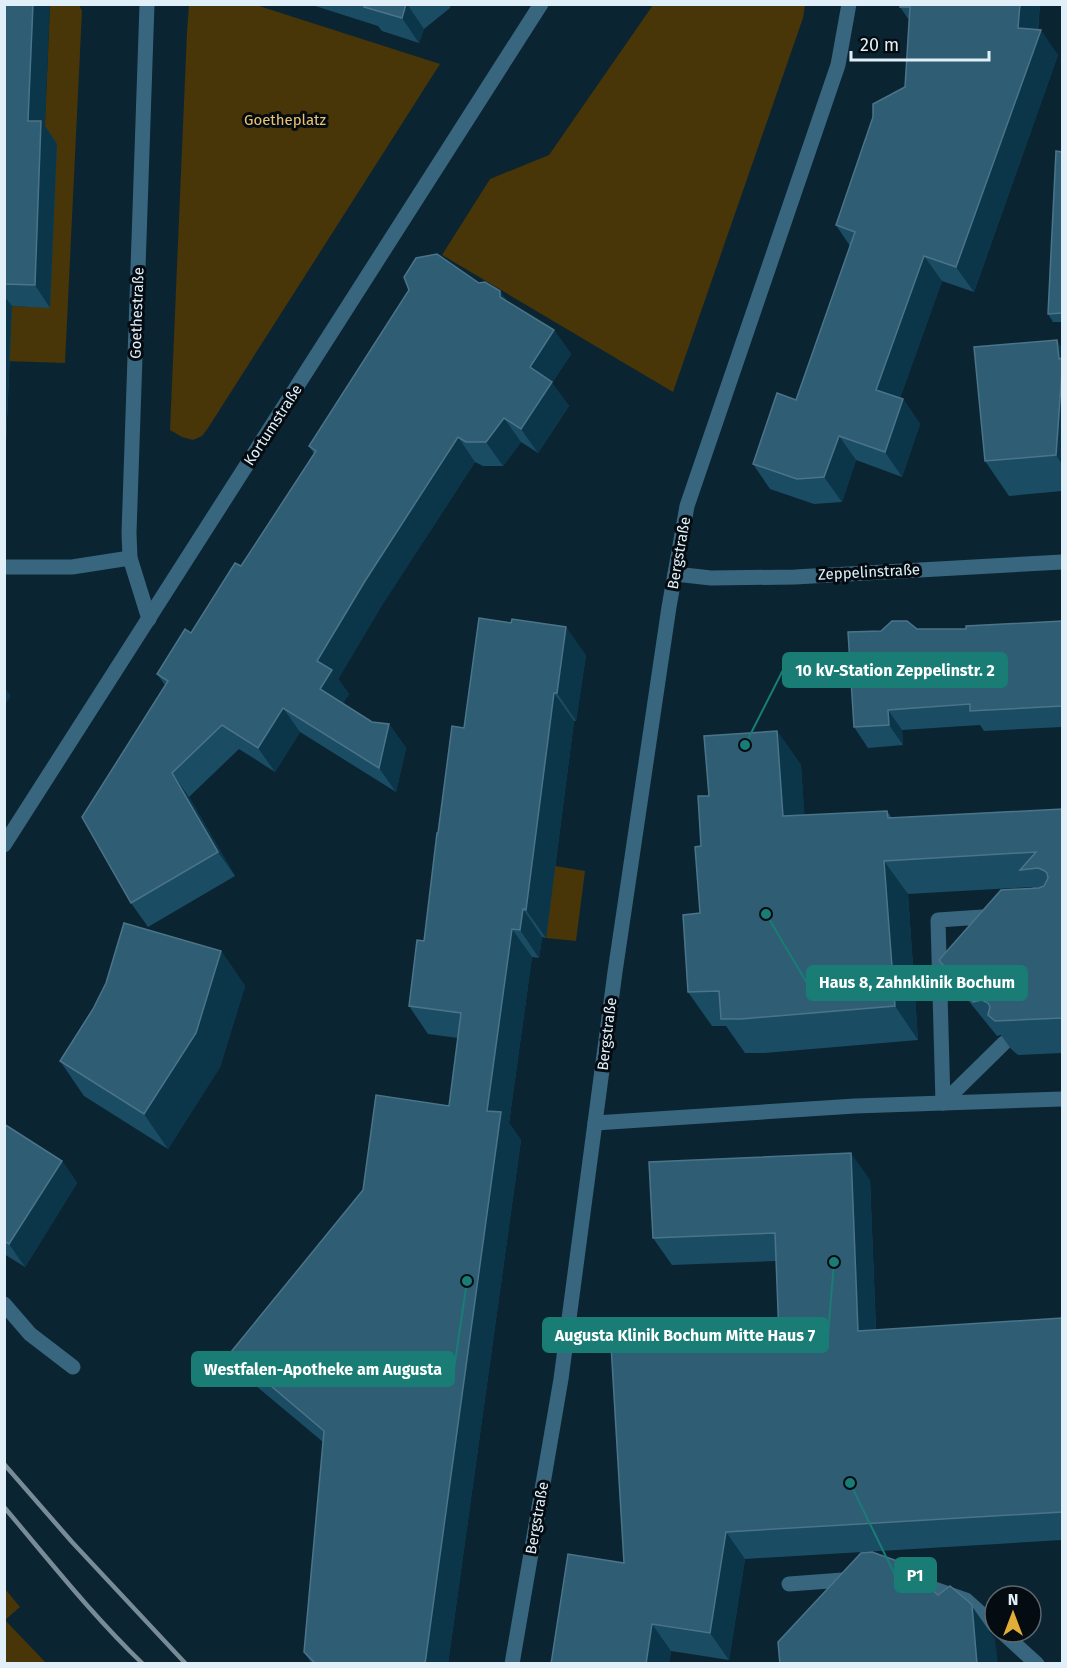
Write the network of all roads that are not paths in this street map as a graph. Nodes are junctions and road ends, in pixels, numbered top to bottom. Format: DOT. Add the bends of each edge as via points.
graph roads {
  1 [pos="147,4"];
  2 [pos="542,4"];
  3 [pos="849,4"];
  4 [pos="130,558"];
  5 [pos="1062,562"];
  6 [pos="4,567"];
  7 [pos="675,574"];
  8 [pos="149,619"];
  9 [pos="4,845"];
  10 [pos="1010,915"];
  11 [pos="1004,1043"];
  12 [pos="1062,1099"];
  13 [pos="943,1103"];
  14 [pos="595,1123"];
  15 [pos="4,1304"];
  16 [pos="73,1367"];
  17 [pos="897,1576"];
  18 [pos="875,1578"];
  19 [pos="789,1584"];
  20 [pos="983,1615"];
  21 [pos="1015,1644"];
  22 [pos="512,1664"];
  23 [pos="1037,1664"];
  1 -- 4 [label="street, Goethestraße"];
  2 -- 8 [label="street, Kortumstraße"];
  3 -- 7 [label="street, Bergstraße" via="838,65 687,506"];
  4 -- 6 [label="street" via="72,567"];
  4 -- 8 [label="street, Goethestraße"];
  5 -- 7 [label="street, Zeppelinstraße" via="795,577 711,578"];
  7 -- 14 [label="street, Bergstraße"];
  8 -- 9 [label="street, Kortumstraße"];
  10 -- 13 [label="street" via="938,920"];
  11 -- 13 [label="street"];
  12 -- 13 [label="street"];
  13 -- 14 [label="street"];
  14 -- 22 [label="street, Bergstraße" via="561,1379"];
  15 -- 16 [label="street" via="30,1334"];
  17 -- 20 [label="street" via="966,1600"];
  18 -- 19 [label="street"];
  21 -- 23 [label="street"];
}
